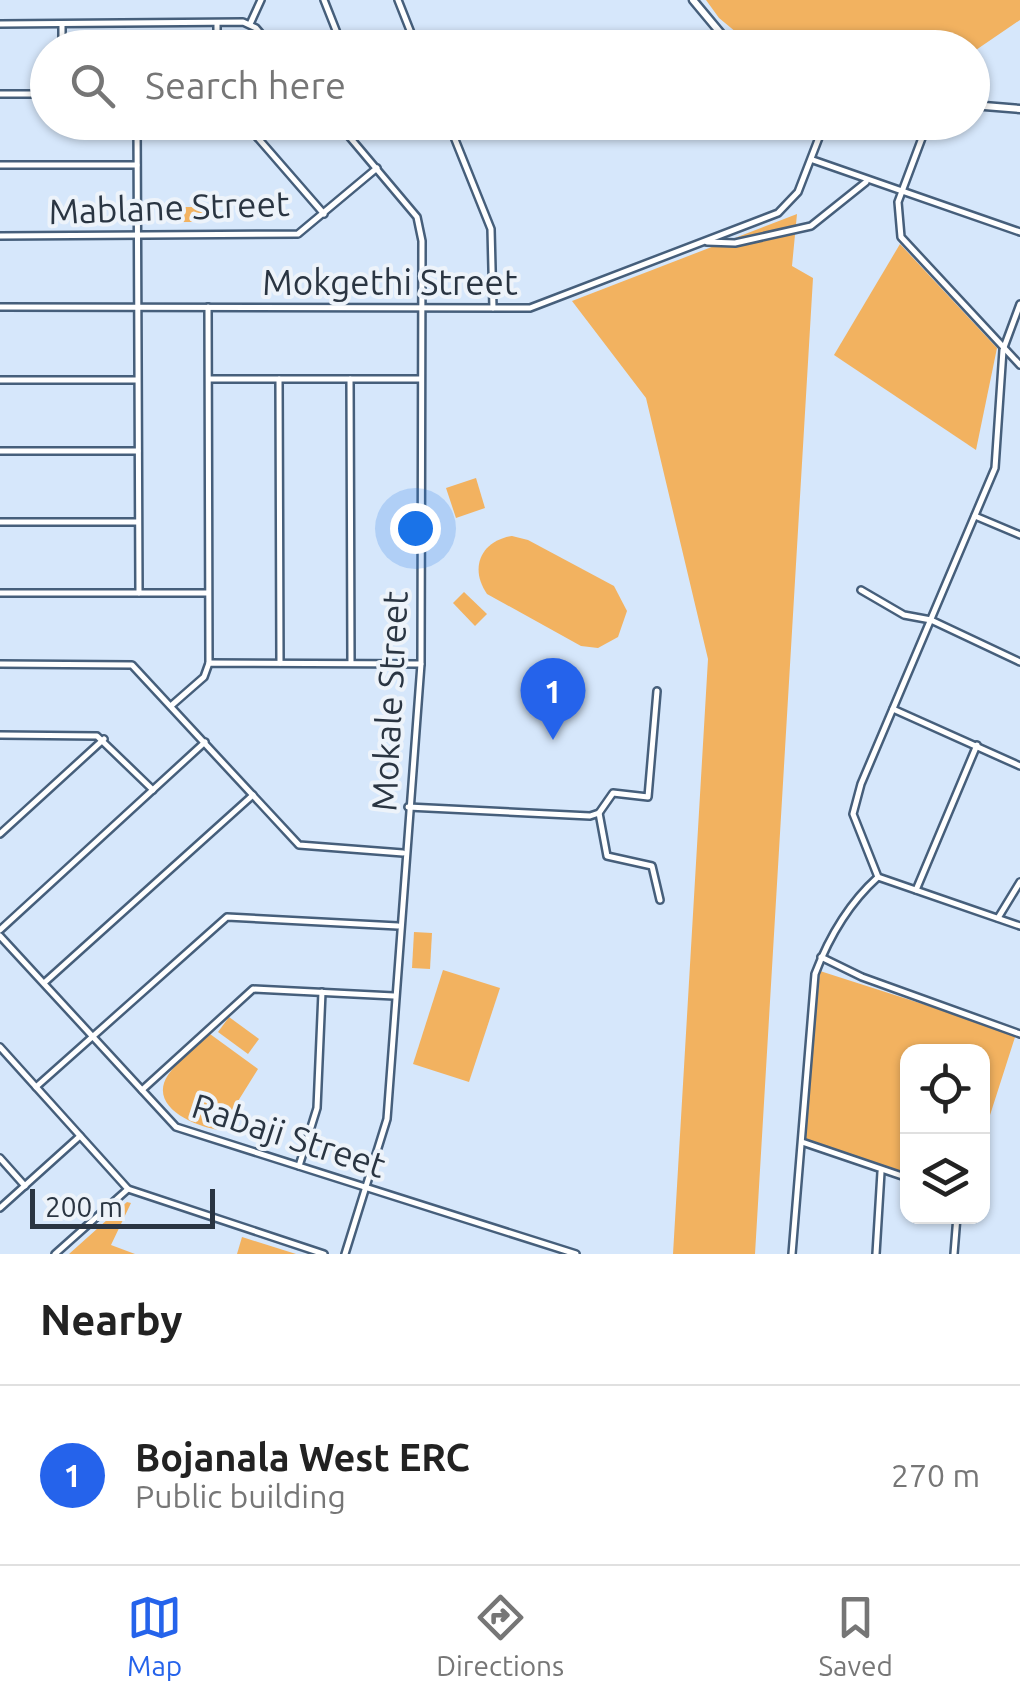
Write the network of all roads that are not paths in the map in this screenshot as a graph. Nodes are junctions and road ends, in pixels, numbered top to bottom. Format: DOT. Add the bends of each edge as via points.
graph roads {
  1 [pos="262,0"];
  2 [pos="324,0"];
  3 [pos="398,0"];
  4 [pos="693,0"];
  5 [pos="216,23"];
  6 [pos="0,24"];
  7 [pos="62,24"];
  8 [pos="250,24"];
  9 [pos="62,30"];
  10 [pos="216,30"];
  11 [pos="256,30"];
  12 [pos="336,30"];
  13 [pos="410,30"];
  14 [pos="718,30"];
  15 [pos="0,94"];
  16 [pos="30,94"];
  17 [pos="990,106"];
  18 [pos="1020,109"];
  19 [pos="137,140"];
  20 [pos="260,140"];
  21 [pos="353,140"];
  22 [pos="455,140"];
  23 [pos="819,140"];
  24 [pos="921,140"];
  25 [pos="812,160"];
  26 [pos="0,165"];
  27 [pos="137,165"];
  28 [pos="377,168"];
  29 [pos="866,182"];
  30 [pos="901,193"];
  31 [pos="324,214"];
  32 [pos="1020,232"];
  33 [pos="137,235"];
  34 [pos="0,236"];
  35 [pos="704,242"];
  36 [pos="1020,304"];
  37 [pos="0,307"];
  38 [pos="137,307"];
  39 [pos="208,307"];
  40 [pos="421,307"];
  41 [pos="493,308"];
  42 [pos="1003,350"];
  43 [pos="1020,365"];
  44 [pos="209,379"];
  45 [pos="279,379"];
  46 [pos="350,379"];
  47 [pos="421,379"];
  48 [pos="0,380"];
  49 [pos="137,380"];
  50 [pos="0,451"];
  51 [pos="138,451"];
  52 [pos="975,516"];
  53 [pos="0,522"];
  54 [pos="137,522"];
  55 [pos="1020,535"];
  56 [pos="861,590"];
  57 [pos="208,592"];
  58 [pos="0,593"];
  59 [pos="138,594"];
  60 [pos="931,620"];
  61 [pos="1020,662"];
  62 [pos="280,663"];
  63 [pos="351,663"];
  64 [pos="0,664"];
  65 [pos="209,664"];
  66 [pos="421,664"];
  67 [pos="657,691"];
  68 [pos="172,705"];
  69 [pos="892,709"];
  70 [pos="0,735"];
  71 [pos="104,739"];
  72 [pos="205,742"];
  73 [pos="977,746"];
  74 [pos="1020,766"];
  75 [pos="153,790"];
  76 [pos="253,795"];
  77 [pos="408,807"];
  78 [pos="599,813"];
  79 [pos="0,832"];
  80 [pos="404,854"];
  81 [pos="878,878"];
  82 [pos="1020,882"];
  83 [pos="916,890"];
  84 [pos="660,900"];
  85 [pos="998,919"];
  86 [pos="398,926"];
  87 [pos="1020,926"];
  88 [pos="0,933"];
  89 [pos="821,957"];
  90 [pos="44,983"];
  91 [pos="322,991"];
  92 [pos="394,996"];
  93 [pos="1020,1034"];
  94 [pos="92,1036"];
  95 [pos="0,1047"];
  96 [pos="36,1088"];
  97 [pos="142,1090"];
  98 [pos="80,1136"];
  99 [pos="800,1142"];
  100 [pos="0,1158"];
  101 [pos="299,1166"];
  102 [pos="880,1172"];
  103 [pos="900,1176"];
  104 [pos="25,1186"];
  105 [pos="367,1188"];
  106 [pos="128,1189"];
  107 [pos="0,1208"];
  108 [pos="956,1224"];
  109 [pos="55,1254"];
  110 [pos="324,1254"];
  111 [pos="346,1254"];
  112 [pos="576,1254"];
  113 [pos="792,1254"];
  114 [pos="876,1254"];
  115 [pos="954,1254"];
  1 -- 8 [label="street"];
  2 -- 12 [label="street"];
  3 -- 13 [label="street"];
  4 -- 14 [label="street"];
  5 -- 7 [label="street"];
  5 -- 8 [label="street"];
  5 -- 10 [label="street"];
  6 -- 7 [label="street"];
  7 -- 9 [label="street"];
  8 -- 11 [label="street"];
  15 -- 16 [label="street"];
  17 -- 18 [label="street"];
  19 -- 27 [label="street"];
  20 -- 31 [label="street"];
  21 -- 28 [label="street, Mokale Street"];
  22 -- 41 [label="street" via="491,229"];
  23 -- 25 [label="street, Mokgethi Street"];
  24 -- 30 [label="street"];
  25 -- 29 [label="street"];
  25 -- 35 [label="street, Mokgethi Street" via="798,192 778,212"];
  26 -- 27 [label="street"];
  27 -- 33 [label="street"];
  28 -- 31 [label="street, Mablane Street"];
  28 -- 40 [label="street, Mokale Street" via="420,223"];
  29 -- 30 [label="street"];
  29 -- 35 [label="street" via="807,228 735,243"];
  30 -- 32 [label="street"];
  30 -- 42 [label="street" via="904,244"];
  31 -- 33 [label="street, Mablane Street" via="292,235"];
  33 -- 34 [label="street, Mablane Street"];
  33 -- 38 [label="street"];
  35 -- 41 [label="street, Mokgethi Street" via="536,306"];
  36 -- 42 [label="street"];
  37 -- 38 [label="street, Mokgethi Street"];
  38 -- 39 [label="street, Mokgethi Street"];
  38 -- 49 [label="street"];
  39 -- 40 [label="street, Mokgethi Street"];
  39 -- 44 [label="street"];
  40 -- 41 [label="street, Mokgethi Street"];
  40 -- 47 [label="street, Mokale Street"];
  42 -- 43 [label="street"];
  42 -- 52 [label="street" via="997,461"];
  44 -- 45 [label="street"];
  44 -- 57 [label="street"];
  45 -- 46 [label="street"];
  45 -- 62 [label="street"];
  46 -- 47 [label="street"];
  46 -- 63 [label="street"];
  47 -- 66 [label="street, Mokale Street"];
  48 -- 49 [label="street"];
  49 -- 51 [label="street"];
  50 -- 51 [label="street"];
  51 -- 54 [label="street"];
  52 -- 55 [label="street"];
  52 -- 60 [label="street"];
  53 -- 54 [label="street"];
  54 -- 59 [label="street"];
  56 -- 60 [label="street" via="904,615"];
  57 -- 59 [label="street"];
  57 -- 65 [label="street"];
  58 -- 59 [label="street"];
  60 -- 61 [label="street"];
  60 -- 69 [label="street"];
  62 -- 63 [label="street"];
  62 -- 65 [label="street"];
  63 -- 66 [label="street"];
  64 -- 68 [label="street" via="132,665"];
  65 -- 68 [label="street"];
  66 -- 77 [label="street, Mokale Street"];
  67 -- 78 [label="street" via="652,792 642,799 613,793"];
  68 -- 72 [label="street"];
  69 -- 73 [label="street"];
  69 -- 81 [label="street" via="854,805"];
  70 -- 71 [label="street"];
  71 -- 75 [label="street"];
  71 -- 79 [label="street"];
  72 -- 75 [label="street"];
  72 -- 76 [label="street"];
  73 -- 74 [label="street"];
  73 -- 83 [label="street"];
  75 -- 88 [label="street"];
  76 -- 80 [label="street" via="299,845"];
  76 -- 90 [label="street"];
  77 -- 78 [label="street"];
  77 -- 80 [label="street, Mokale Street"];
  78 -- 84 [label="street" via="606,856 652,866"];
  80 -- 86 [label="street, Mokale Street"];
  81 -- 83 [label="street"];
  81 -- 89 [label="street" via="857,896"];
  82 -- 85 [label="street"];
  83 -- 85 [label="street"];
  85 -- 87 [label="street"];
  86 -- 92 [label="street, Mokale Street"];
  86 -- 94 [label="street" via="227,917"];
  88 -- 90 [label="street, Rabaji Street"];
  89 -- 93 [label="street"];
  89 -- 99 [label="street"];
  90 -- 94 [label="street, Rabaji Street"];
  91 -- 92 [label="street"];
  91 -- 97 [label="street" via="272,987 245,994"];
  91 -- 101 [label="street" via="318,1108"];
  92 -- 105 [label="street, Mokale Street" via="387,1119"];
  94 -- 96 [label="street"];
  94 -- 97 [label="street, Rabaji Street"];
  95 -- 96 [label="street"];
  96 -- 98 [label="street"];
  97 -- 101 [label="street, Rabaji Street" via="176,1126"];
  98 -- 104 [label="street"];
  98 -- 106 [label="street"];
  99 -- 102 [label="street"];
  99 -- 113 [label="street"];
  100 -- 104 [label="street"];
  101 -- 105 [label="street, Rabaji Street"];
  102 -- 103 [label="street"];
  102 -- 114 [label="street"];
  104 -- 107 [label="street"];
  105 -- 111 [label="street, Mokale Street"];
  105 -- 112 [label="street, Rabaji Street"];
  106 -- 109 [label="street"];
  106 -- 110 [label="street"];
  108 -- 115 [label="street"];
}
